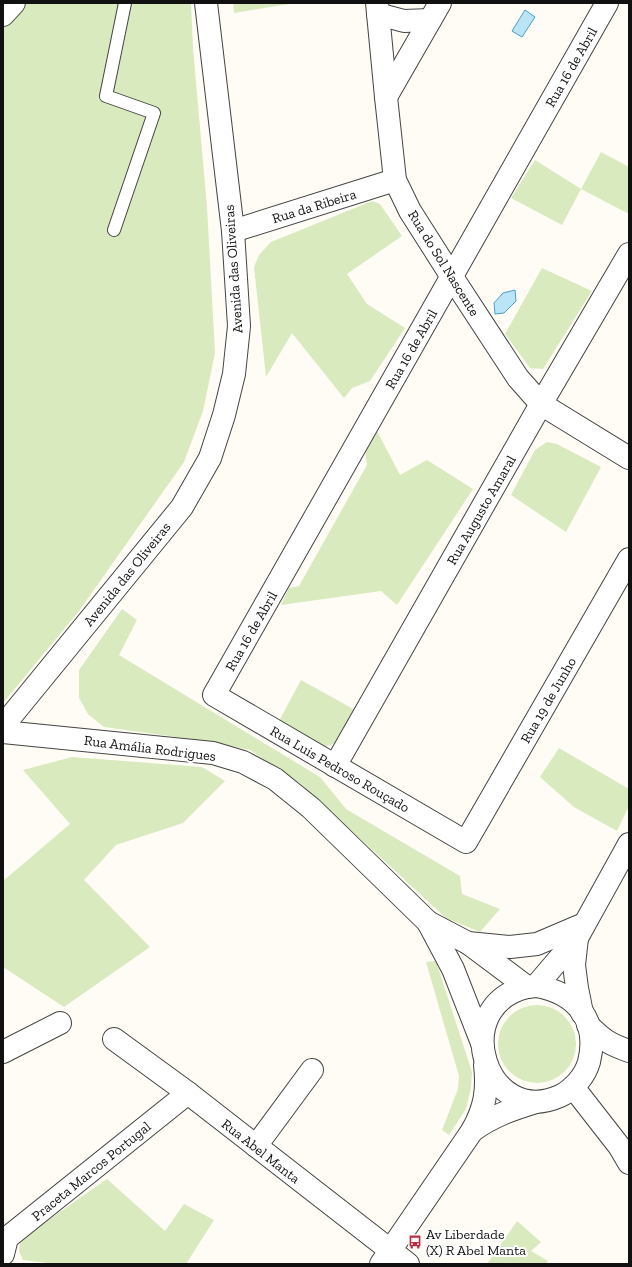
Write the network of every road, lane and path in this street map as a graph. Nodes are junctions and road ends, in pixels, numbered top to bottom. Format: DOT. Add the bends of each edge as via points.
graph roads {
  1 [pos="14,3"];
  2 [pos="125,3"];
  3 [pos="206,3"];
  4 [pos="607,3"];
  5 [pos="378,8"];
  6 [pos="435,11"];
  7 [pos="3,16"];
  8 [pos="386,97"];
  9 [pos="395,180"];
  10 [pos="114,230"];
  11 [pos="233,232"];
  12 [pos="629,254"];
  13 [pos="452,277"];
  14 [pos="541,404"];
  15 [pos="629,458"];
  16 [pos="629,559"];
  17 [pos="214,695"];
  18 [pos="3,726"];
  19 [pos="3,732"];
  20 [pos="335,766"];
  21 [pos="466,842"];
  22 [pos="629,844"];
  23 [pos="428,922"];
  24 [pos="580,931"];
  25 [pos="468,943"];
  26 [pos="532,986"];
  27 [pos="585,1019"];
  28 [pos="60,1023"];
  29 [pos="114,1039"];
  30 [pos="483,1050"];
  31 [pos="629,1051"];
  32 [pos="3,1052"];
  33 [pos="312,1070"];
  34 [pos="573,1087"];
  35 [pos="188,1093"];
  36 [pos="536,1102"];
  37 [pos="472,1131"];
  38 [pos="256,1146"];
  39 [pos="629,1163"];
  40 [pos="3,1254"];
  41 [pos="386,1257"];
  42 [pos="408,1264"];
  1 -- 7 [label="street"];
  2 -- 10 [label="lane" via="106,96 154,112"];
  3 -- 11 [label="street, Avenida das Oliveiras"];
  4 -- 13 [label="street, Rua 16 de Abril"];
  5 -- 6 [label="street" via="404,21"];
  5 -- 8 [label="street, Rua do Sol Nascente"];
  6 -- 8 [label="street"];
  8 -- 9 [label="street, Rua do Sol Nascente"];
  9 -- 11 [label="street, Rua da Ribeira"];
  9 -- 13 [label="street, Rua do Sol Nascente" via="410,211"];
  11 -- 18 [label="street, Avenida das Oliveiras" via="239,326 235,367 224,415 210,458 182,507"];
  12 -- 14 [label="street, Rua Augusto Amaral"];
  13 -- 14 [label="street, Rua do Sol Nascente" via="518,378"];
  13 -- 17 [label="street, Rua 16 de Abril"];
  14 -- 15 [label="street, Rua do Sol Nascente"];
  14 -- 20 [label="street, Rua Augusto Amaral"];
  16 -- 21 [label="street, Rua 19 de Junho"];
  17 -- 20 [label="street, Rua Luis Pedroso Rouçado"];
  19 -- 23 [label="street, Rua Amália Rodrigues" via="213,753 243,762 275,779 311,808"];
  20 -- 21 [label="street, Rua Luis Pedroso Rouçado"];
  22 -- 24 [label="street"];
  23 -- 25 [label="street, Rua Amália Rodrigues"];
  23 -- 30 [label="street, Rua Amália Rodrigues" via="453,969"];
  24 -- 25 [label="street" via="537,944 510,947"];
  24 -- 26 [label="street"];
  24 -- 27 [label="street" via="574,965"];
  25 -- 26 [label="street, Rua Amália Rodrigues"];
  26 -- 27 [label="street" via="550,988 562,994 574,1002"];
  26 -- 30 [label="street" via="510,992 491,1010 485,1027"];
  27 -- 31 [label="street" via="602,1039"];
  27 -- 34 [label="street" via="592,1039 591,1052 582,1077"];
  28 -- 32 [label="street"];
  29 -- 35 [label="street, Rua Abel Manta"];
  30 -- 36 [label="street" via="488,1070 508,1093 523,1100"];
  30 -- 37 [label="street" via="487,1078 486,1096 480,1117"];
  33 -- 38 [label="street"];
  34 -- 36 [label="street" via="550,1100"];
  34 -- 39 [label="street" via="619,1146"];
  35 -- 38 [label="street, Rua Abel Manta"];
  35 -- 40 [label="street, Praceta Marcos Portugal" via="7,1238"];
  36 -- 37 [label="street" via="510,1110"];
  37 -- 41 [label="street"];
  38 -- 41 [label="street, Rua Abel Manta"];
  41 -- 42 [label="street, Rua Abel Manta"];
}
